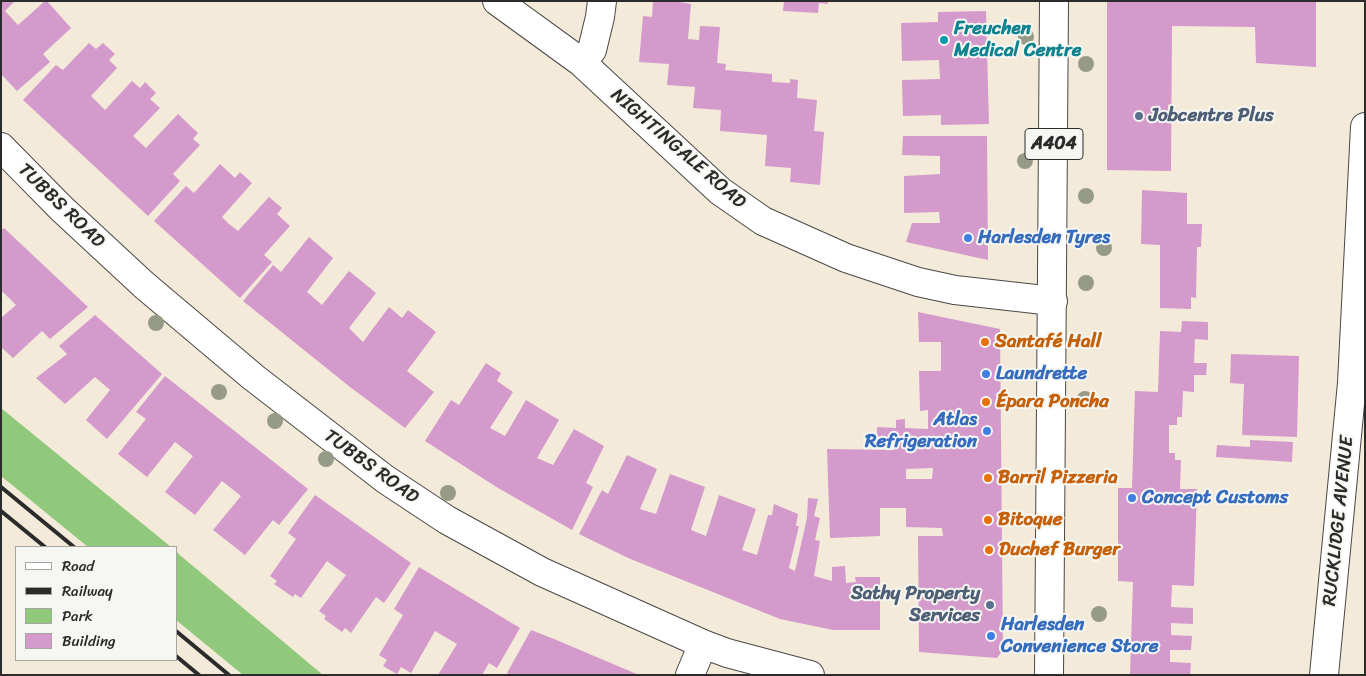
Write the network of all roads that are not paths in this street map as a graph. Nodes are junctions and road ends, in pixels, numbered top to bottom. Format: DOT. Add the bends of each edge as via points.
graph roads {
  1 [pos="497,1"];
  2 [pos="602,1"];
  3 [pos="1054,1"];
  4 [pos="581,62"];
  5 [pos="1365,127"];
  6 [pos="1,147"];
  7 [pos="1053,301"];
  8 [pos="703,644"];
  9 [pos="690,675"];
  10 [pos="810,675"];
  11 [pos="1049,675"];
  12 [pos="1324,675"];
  1 -- 4 [label="street, NIGHTINGALE ROAD"];
  2 -- 4 [label="street" via="592,50"];
  3 -- 7 [label="street, A404"];
  4 -- 7 [label="street, NIGHTINGALE ROAD" via="720,191 763,220 846,258 918,282 955,290"];
  5 -- 12 [label="street, RUCKLIDGE AVENUE" via="1352,382"];
  6 -- 8 [label="street, TUBBS ROAD" via="144,285 253,377 385,479 447,520 542,572"];
  7 -- 11 [label="street, A404"];
  8 -- 9 [label="street"];
  8 -- 10 [label="street, TUBBS ROAD"];
}
